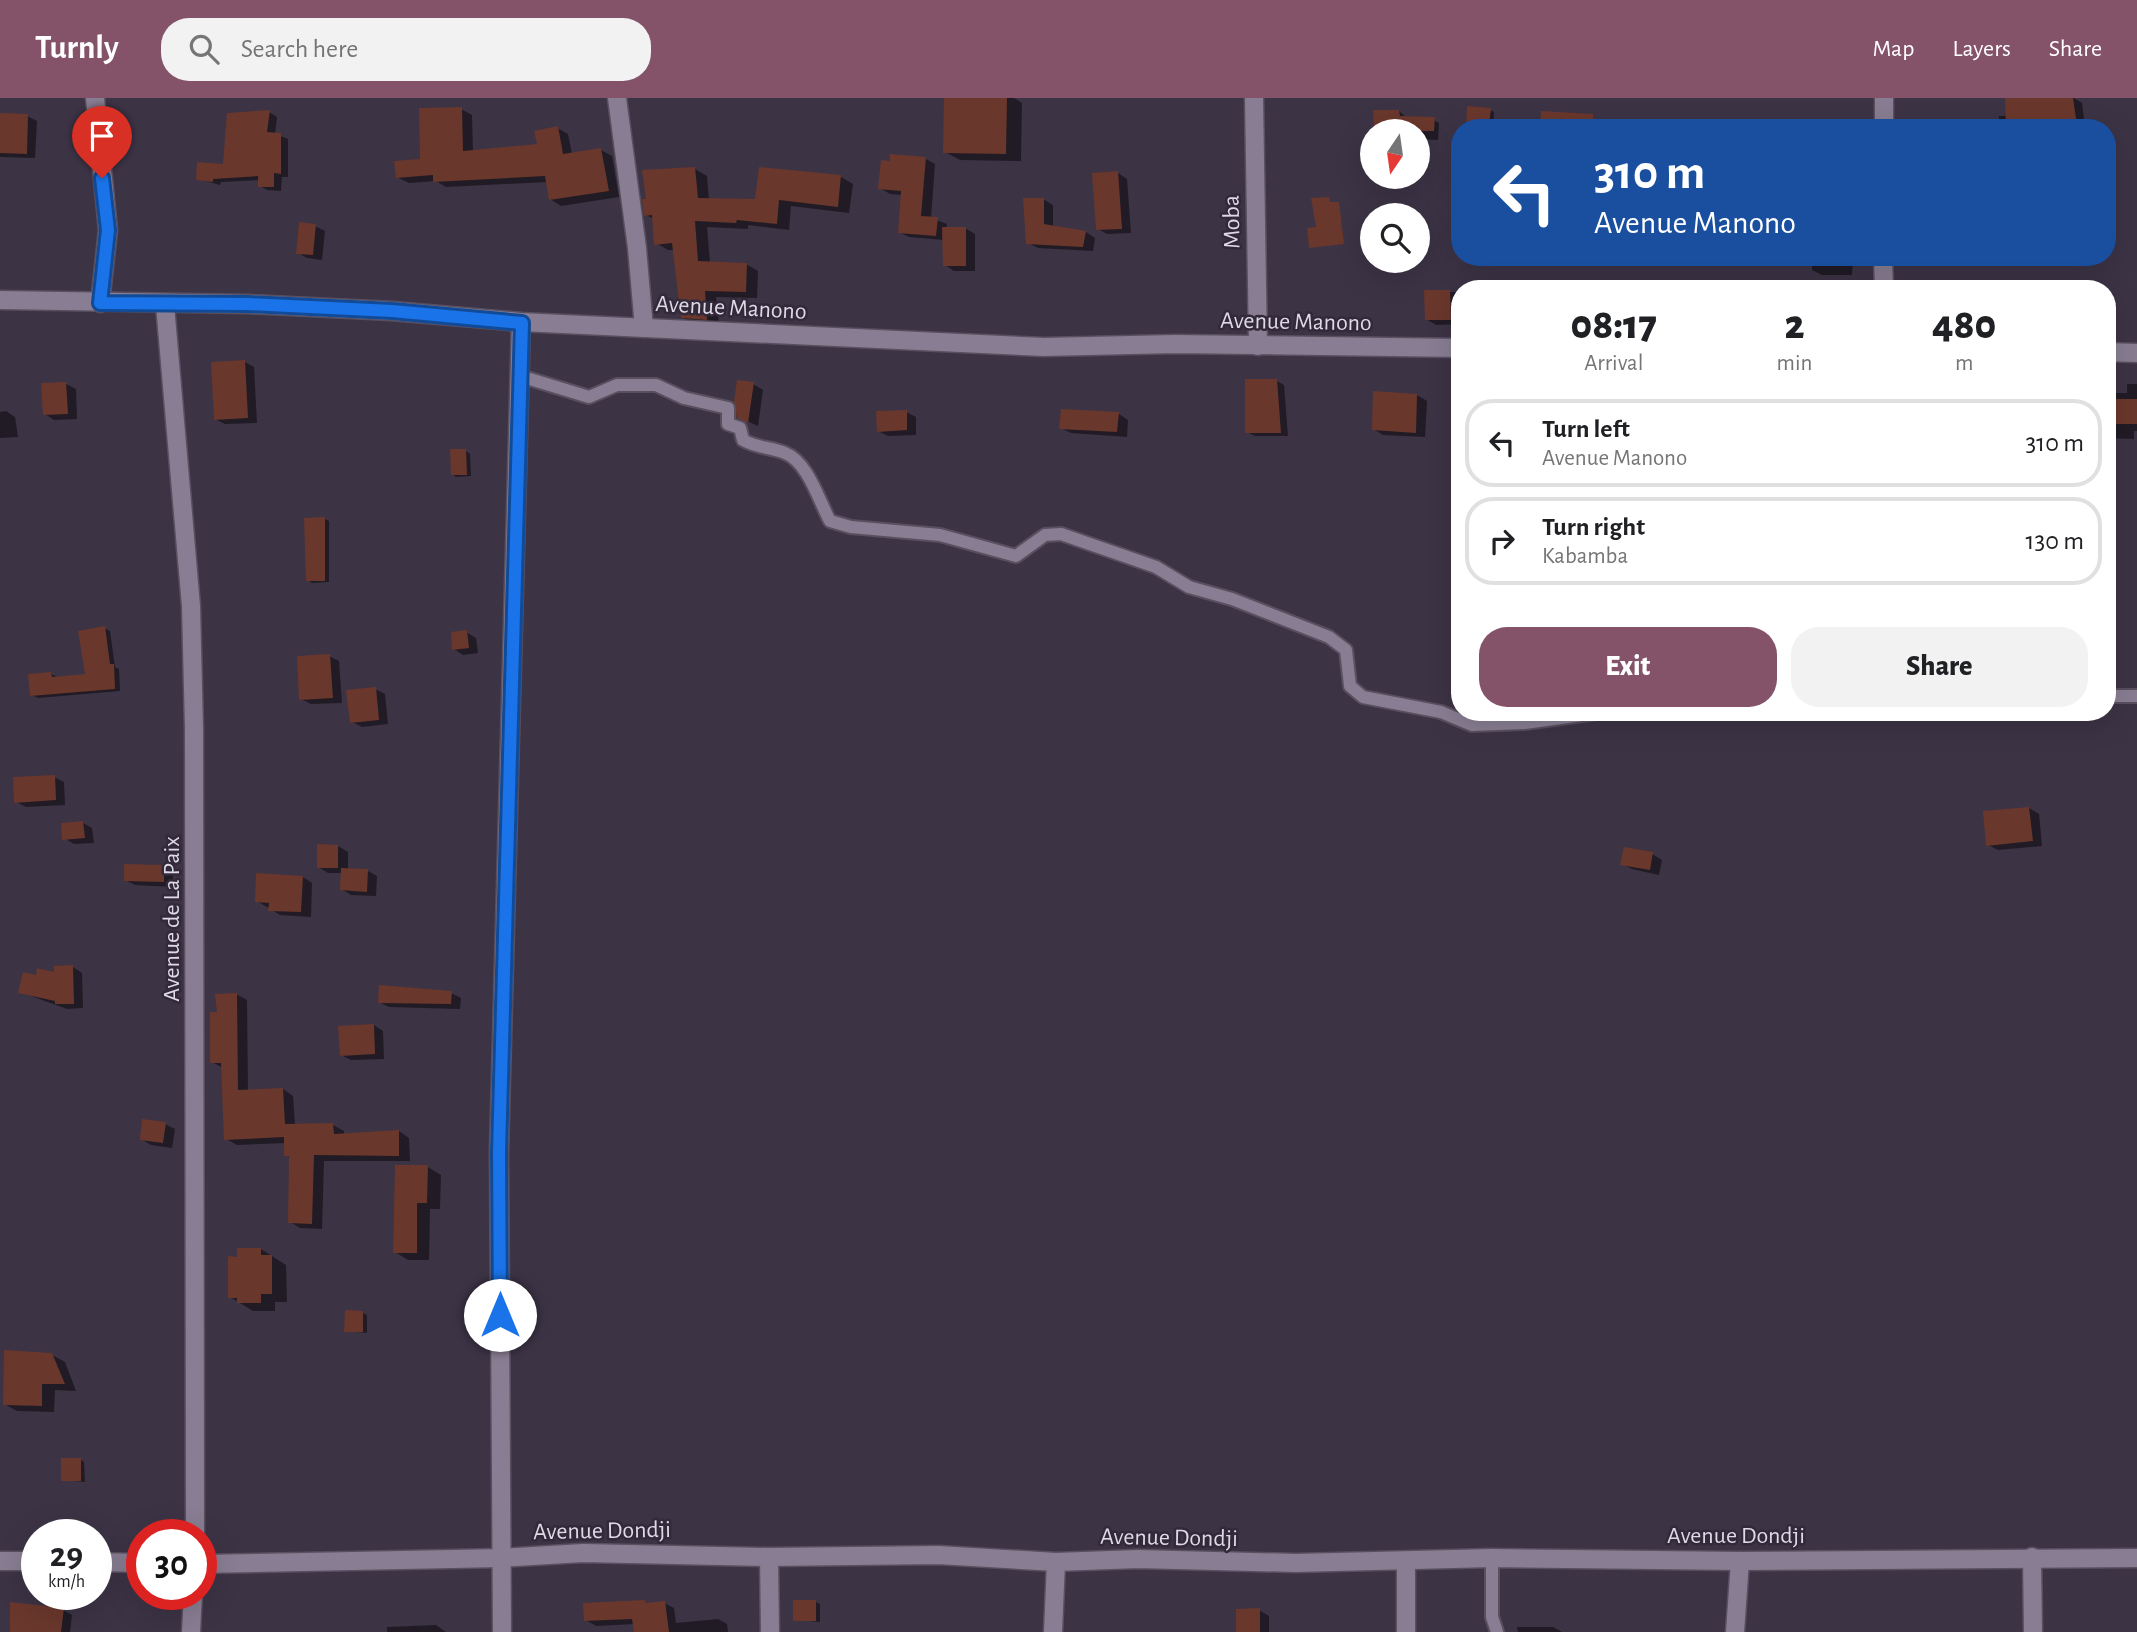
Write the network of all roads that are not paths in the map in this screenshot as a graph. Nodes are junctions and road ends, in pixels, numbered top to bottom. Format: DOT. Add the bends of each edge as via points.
graph roads {
  1 [pos="96,98"];
  2 [pos="617,98"];
  3 [pos="1254,98"];
  4 [pos="1884,98"];
  5 [pos="1884,119"];
  6 [pos="0,300"];
  7 [pos="100,303"];
  8 [pos="164,304"];
  9 [pos="522,323"];
  10 [pos="644,328"];
  11 [pos="1258,346"];
  12 [pos="1451,348"];
  13 [pos="2116,352"];
  14 [pos="2137,353"];
  15 [pos="520,376"];
  16 [pos="2116,696"];
  17 [pos="2137,696"];
  18 [pos="1451,716"];
  19 [pos="1462,721"];
  20 [pos="1539,721"];
  21 [pos="195,1519"];
  22 [pos="769,1557"];
  23 [pos="2032,1557"];
  24 [pos="501,1558"];
  25 [pos="1492,1558"];
  26 [pos="2137,1558"];
  27 [pos="1406,1560"];
  28 [pos="0,1561"];
  29 [pos="1740,1561"];
  30 [pos="21,1562"];
  31 [pos="1056,1562"];
  32 [pos="217,1564"];
  33 [pos="192,1610"];
  34 [pos="191,1632"];
  35 [pos="502,1632"];
  36 [pos="770,1632"];
  37 [pos="1053,1632"];
  38 [pos="1406,1632"];
  39 [pos="1497,1632"];
  40 [pos="1735,1632"];
  41 [pos="2032,1632"];
  1 -- 7 [label="street" via="108,230"];
  2 -- 10 [label="street"];
  3 -- 11 [label="street, Moba"];
  4 -- 5 [label="street"];
  6 -- 7 [label="street, Avenue Manono"];
  7 -- 8 [label="street, Avenue Manono"];
  8 -- 9 [label="street, Avenue Manono" via="392,311"];
  8 -- 21 [label="street, Avenue de La Paix" via="191,606"];
  9 -- 10 [label="street, Avenue Manono"];
  9 -- 15 [label="street"];
  10 -- 11 [label="street, Avenue Manono" via="1044,347"];
  11 -- 12 [label="street, Avenue Manono"];
  13 -- 14 [label="street"];
  15 -- 18 [label="lane" via="589,397 617,385 656,385 684,398 728,408 727,424 740,428 743,440 789,454 808,476 830,521 940,535 1016,556 1045,535 1061,534 1145,563 1189,587 1329,637 1346,650 1350,686 1363,697"];
  15 -- 24 [label="street" via="499,1152"];
  16 -- 17 [label="lane"];
  19 -- 20 [label="lane" via="1472,725"];
  22 -- 24 [label="street, Avenue Dondji" via="623,1552"];
  22 -- 31 [label="street, Avenue Dondji" via="938,1555"];
  22 -- 36 [label="street"];
  23 -- 26 [label="street, Avenue Dondji"];
  23 -- 29 [label="street, Avenue Dondji"];
  23 -- 41 [label="street"];
  24 -- 32 [label="street, Avenue Dondji"];
  24 -- 35 [label="street"];
  25 -- 27 [label="street, Avenue Dondji"];
  25 -- 29 [label="street, Avenue Dondji"];
  25 -- 39 [label="lane" via="1492,1616"];
  27 -- 31 [label="street, Avenue Dondji"];
  27 -- 38 [label="street"];
  28 -- 30 [label="street"];
  29 -- 40 [label="street"];
  31 -- 37 [label="street"];
  33 -- 34 [label="street"];
}
